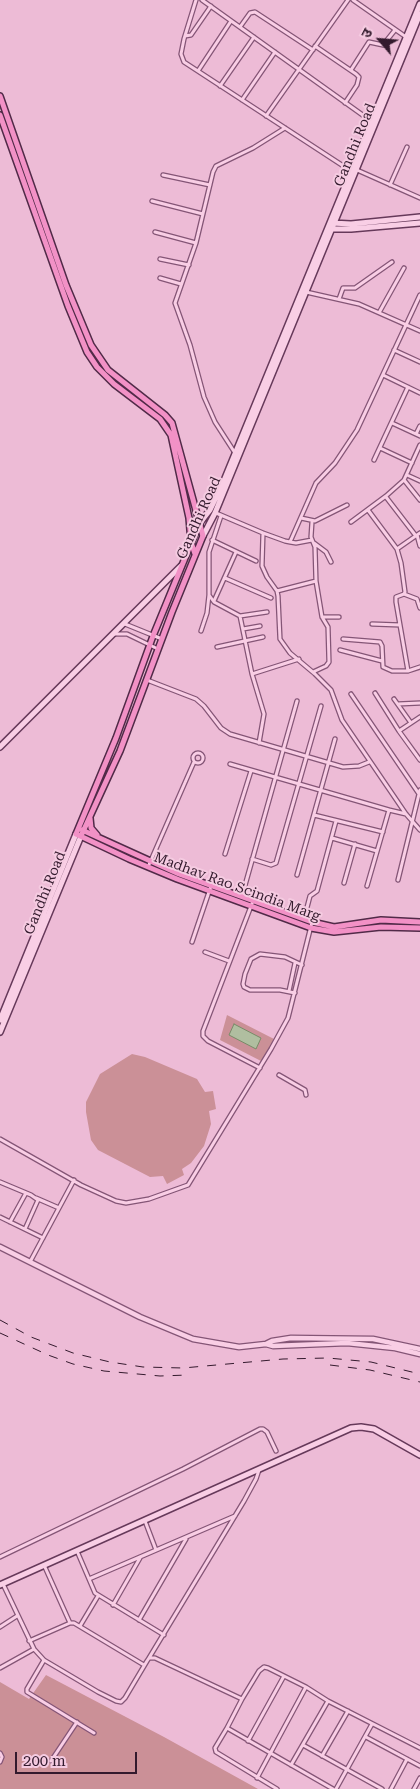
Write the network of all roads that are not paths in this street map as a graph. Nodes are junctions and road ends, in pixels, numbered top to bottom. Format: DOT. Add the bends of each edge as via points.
graph roads {
  1 [pos="196,0"];
  2 [pos="202,0"];
  3 [pos="348,0"];
  4 [pos="353,0"];
  5 [pos="420,4"];
  6 [pos="211,6"];
  7 [pos="420,14"];
  8 [pos="231,21"];
  9 [pos="240,27"];
  10 [pos="395,30"];
  11 [pos="185,36"];
  12 [pos="254,37"];
  13 [pos="406,37"];
  14 [pos="315,46"];
  15 [pos="313,50"];
  16 [pos="275,52"];
  17 [pos="299,70"];
  18 [pos="351,70"];
  19 [pos="198,71"];
  20 [pos="220,86"];
  21 [pos="0,96"];
  22 [pos="242,100"];
  23 [pos="345,103"];
  24 [pos="0,115"];
  25 [pos="266,116"];
  26 [pos="371,121"];
  27 [pos="285,128"];
  28 [pos="407,147"];
  29 [pos="354,170"];
  30 [pos="163,175"];
  31 [pos="390,184"];
  32 [pos="210,185"];
  33 [pos="420,198"];
  34 [pos="152,201"];
  35 [pos="203,214"];
  36 [pos="420,217"];
  37 [pos="332,223"];
  38 [pos="420,223"];
  39 [pos="329,230"];
  40 [pos="155,232"];
  41 [pos="196,243"];
  42 [pos="160,258"];
  43 [pos="392,262"];
  44 [pos="189,266"];
  45 [pos="404,268"];
  46 [pos="160,278"];
  47 [pos="181,284"];
  48 [pos="306,292"];
  49 [pos="420,295"];
  50 [pos="339,299"];
  51 [pos="380,311"];
  52 [pos="406,324"];
  53 [pos="420,331"];
  54 [pos="394,350"];
  55 [pos="420,362"];
  56 [pos="383,375"];
  57 [pos="408,387"];
  58 [pos="420,393"];
  59 [pos="392,423"];
  60 [pos="420,426"];
  61 [pos="418,435"];
  62 [pos="420,445"];
  63 [pos="380,448"];
  64 [pos="235,453"];
  65 [pos="374,460"];
  66 [pos="412,463"];
  67 [pos="407,475"];
  68 [pos="404,480"];
  69 [pos="420,481"];
  70 [pos="386,496"];
  71 [pos="420,500"];
  72 [pos="347,505"];
  73 [pos="368,510"];
  74 [pos="215,513"];
  75 [pos="221,516"];
  76 [pos="302,518"];
  77 [pos="312,522"];
  78 [pos="351,522"];
  79 [pos="199,524"];
  80 [pos="264,533"];
  81 [pos="418,535"];
  82 [pos="203,536"];
  83 [pos="212,540"];
  84 [pos="191,542"];
  85 [pos="290,542"];
  86 [pos="313,542"];
  87 [pos="420,546"];
  88 [pos="397,549"];
  89 [pos="236,552"];
  90 [pos="195,554"];
  91 [pos="256,561"];
  92 [pos="331,562"];
  93 [pos="181,566"];
  94 [pos="225,578"];
  95 [pos="316,580"];
  96 [pos="277,591"];
  97 [pos="404,594"];
  98 [pos="209,595"];
  99 [pos="271,598"];
  100 [pos="214,602"];
  101 [pos="420,608"];
  102 [pos="267,612"];
  103 [pos="240,616"];
  104 [pos="322,617"];
  105 [pos="339,617"];
  106 [pos="125,624"];
  107 [pos="372,624"];
  108 [pos="400,625"];
  109 [pos="260,626"];
  110 [pos="243,629"];
  111 [pos="201,630"];
  112 [pos="114,634"];
  113 [pos="153,636"];
  114 [pos="263,637"];
  115 [pos="162,639"];
  116 [pos="343,639"];
  117 [pos="245,641"];
  118 [pos="150,646"];
  119 [pos="217,647"];
  120 [pos="158,649"];
  121 [pos="340,650"];
  122 [pos="299,659"];
  123 [pos="382,662"];
  124 [pos="420,667"];
  125 [pos="408,671"];
  126 [pos="313,672"];
  127 [pos="252,674"];
  128 [pos="146,680"];
  129 [pos="375,693"];
  130 [pos="352,694"];
  131 [pos="394,699"];
  132 [pos="297,702"];
  133 [pos="420,703"];
  134 [pos="398,704"];
  135 [pos="320,706"];
  136 [pos="420,717"];
  137 [pos="411,723"];
  138 [pos="398,731"];
  139 [pos="335,739"];
  140 [pos="259,742"];
  141 [pos="0,746"];
  142 [pos="283,750"];
  143 [pos="306,756"];
  144 [pos="420,760"];
  145 [pos="194,762"];
  146 [pos="369,762"];
  147 [pos="328,763"];
  148 [pos="230,764"];
  149 [pos="251,771"];
  150 [pos="275,778"];
  151 [pos="297,784"];
  152 [pos="321,791"];
  153 [pos="420,792"];
  154 [pos="389,810"];
  155 [pos="406,814"];
  156 [pos="90,815"];
  157 [pos="314,815"];
  158 [pos="336,821"];
  159 [pos="412,821"];
  160 [pos="420,830"];
  161 [pos="80,832"];
  162 [pos="383,832"];
  163 [pos="100,838"];
  164 [pos="332,838"];
  165 [pos="355,844"];
  166 [pos="377,850"];
  167 [pos="225,854"];
  168 [pos="252,859"];
  169 [pos="149,864"];
  170 [pos="296,874"];
  171 [pos="398,880"];
  172 [pos="344,883"];
  173 [pos="367,886"];
  174 [pos="210,888"];
  175 [pos="242,897"];
  176 [pos="252,904"];
  177 [pos="304,920"];
  178 [pos="420,922"];
  179 [pos="311,925"];
  180 [pos="420,928"];
  181 [pos="192,942"];
  182 [pos="205,952"];
  183 [pos="229,961"];
  184 [pos="295,963"];
  185 [pos="302,965"];
  186 [pos="289,991"];
  187 [pos="295,992"];
  188 [pos="0,1020"];
  189 [pos="0,1032"];
  190 [pos="260,1068"];
  191 [pos="279,1075"];
  192 [pos="306,1095"];
  193 [pos="0,1139"];
  194 [pos="74,1180"];
  195 [pos="1,1183"];
  196 [pos="0,1190"];
  197 [pos="26,1193"];
  198 [pos="36,1198"];
  199 [pos="59,1208"];
  200 [pos="0,1217"];
  201 [pos="10,1222"];
  202 [pos="25,1229"];
  203 [pos="43,1238"];
  204 [pos="0,1248"];
  205 [pos="30,1262"];
  206 [pos="266,1344"];
  207 [pos="420,1349"];
  208 [pos="420,1354"];
  209 [pos="276,1451"];
  210 [pos="420,1455"];
  211 [pos="259,1470"];
  212 [pos="236,1515"];
  213 [pos="145,1521"];
  214 [pos="187,1537"];
  215 [pos="156,1550"];
  216 [pos="77,1551"];
  217 [pos="0,1557"];
  218 [pos="140,1557"];
  219 [pos="44,1565"];
  220 [pos="89,1579"];
  221 [pos="1,1584"];
  222 [pos="98,1596"];
  223 [pos="113,1605"];
  224 [pos="17,1616"];
  225 [pos="139,1620"];
  226 [pos="70,1623"];
  227 [pos="0,1626"];
  228 [pos="80,1626"];
  229 [pos="164,1635"];
  230 [pos="29,1641"];
  231 [pos="34,1649"];
  232 [pos="149,1658"];
  233 [pos="44,1660"];
  234 [pos="144,1665"];
  235 [pos="0,1668"];
  236 [pos="284,1676"];
  237 [pos="306,1687"];
  238 [pos="242,1699"];
  239 [pos="328,1701"];
  240 [pos="348,1711"];
  241 [pos="76,1722"];
  242 [pos="372,1724"];
  243 [pos="227,1728"];
  244 [pos="94,1733"];
  245 [pos="366,1737"];
  246 [pos="248,1741"];
  247 [pos="302,1745"];
  248 [pos="420,1748"];
  249 [pos="0,1754"];
  250 [pos="270,1754"];
  251 [pos="322,1756"];
  252 [pos="407,1759"];
  253 [pos="51,1761"];
  254 [pos="0,1762"];
  255 [pos="291,1765"];
  256 [pos="420,1766"];
  257 [pos="347,1770"];
  258 [pos="257,1778"];
  259 [pos="420,1778"];
  260 [pos="277,1789"];
  261 [pos="335,1789"];
  262 [pos="382,1789"];
  263 [pos="391,1789"];
  264 [pos="414,1789"];
  1 -- 11 [label="street"];
  2 -- 6 [label="street"];
  3 -- 14 [label="street"];
  4 -- 10 [label="street"];
  5 -- 13 [label="main road, Gandhi Road"];
  6 -- 8 [label="street"];
  6 -- 11 [label="street" via="191,35"];
  7 -- 29 [label="main road, Gandhi Road"];
  8 -- 9 [label="street"];
  8 -- 19 [label="street"];
  9 -- 12 [label="street"];
  9 -- 15 [label="street" via="250,12 255,12"];
  10 -- 13 [label="street"];
  10 -- 18 [label="street" via="383,45 369,42"];
  11 -- 19 [label="street" via="182,59"];
  12 -- 16 [label="street"];
  12 -- 20 [label="street"];
  13 -- 26 [label="main road, Gandhi Road"];
  14 -- 15 [label="street"];
  14 -- 18 [label="street"];
  15 -- 17 [label="street"];
  16 -- 17 [label="street"];
  16 -- 22 [label="street"];
  17 -- 23 [label="street"];
  17 -- 25 [label="street"];
  18 -- 23 [label="street" via="359,80"];
  19 -- 20 [label="street"];
  20 -- 22 [label="street"];
  21 -- 79 [label="main road" via="66,285 91,345 108,370 172,423"];
  22 -- 25 [label="street"];
  23 -- 26 [label="street"];
  24 -- 84 [label="main road" via="87,352 114,384 160,419 171,435"];
  25 -- 27 [label="street"];
  26 -- 29 [label="main road, Gandhi Road"];
  27 -- 29 [label="street"];
  27 -- 32 [label="street" via="216,166"];
  28 -- 31 [label="street"];
  29 -- 31 [label="street"];
  29 -- 37 [label="main road, Gandhi Road"];
  30 -- 32 [label="street"];
  31 -- 33 [label="street"];
  32 -- 35 [label="street"];
  34 -- 35 [label="street"];
  35 -- 41 [label="street"];
  36 -- 37 [label="main road"];
  37 -- 39 [label="main road, Gandhi Road"];
  38 -- 39 [label="main road"];
  39 -- 48 [label="main road, Gandhi Road"];
  39 -- 64 [label="main road, Gandhi Road"];
  40 -- 41 [label="street"];
  41 -- 44 [label="street"];
  42 -- 44 [label="street"];
  43 -- 50 [label="street" via="355,288 342,289"];
  44 -- 47 [label="street"];
  45 -- 51 [label="street"];
  46 -- 47 [label="street"];
  47 -- 64 [label="street" via="176,306 204,397"];
  48 -- 50 [label="street"];
  48 -- 74 [label="main road, Gandhi Road"];
  49 -- 52 [label="street"];
  50 -- 51 [label="street"];
  51 -- 52 [label="street"];
  52 -- 53 [label="street"];
  52 -- 54 [label="street"];
  54 -- 55 [label="street"];
  54 -- 56 [label="street"];
  56 -- 57 [label="street"];
  56 -- 76 [label="street" via="357,430 335,463 316,483"];
  57 -- 58 [label="street"];
  57 -- 59 [label="street"];
  59 -- 61 [label="street"];
  59 -- 63 [label="street"];
  60 -- 61 [label="street"];
  62 -- 66 [label="street"];
  63 -- 65 [label="street"];
  63 -- 66 [label="street"];
  64 -- 79 [label="main road, Gandhi Road" via="210,510"];
  66 -- 67 [label="street"];
  67 -- 68 [label="street"];
  67 -- 69 [label="street"];
  68 -- 70 [label="street"];
  68 -- 71 [label="street"];
  70 -- 73 [label="street"];
  70 -- 81 [label="street"];
  72 -- 77 [label="street"];
  73 -- 78 [label="street"];
  73 -- 88 [label="street"];
  74 -- 75 [label="street"];
  74 -- 82 [label="main road, Gandhi Road"];
  75 -- 80 [label="street"];
  75 -- 83 [label="street"];
  76 -- 77 [label="street"];
  76 -- 85 [label="street"];
  77 -- 86 [label="street"];
  79 -- 82 [label="main road"];
  79 -- 84 [label="main road"];
  80 -- 85 [label="street"];
  80 -- 96 [label="street" via="262,566"];
  81 -- 87 [label="street"];
  81 -- 88 [label="street"];
  82 -- 90 [label="main road, Gandhi Road"];
  83 -- 89 [label="street"];
  83 -- 98 [label="street" via="208,564"];
  84 -- 90 [label="main road"];
  84 -- 93 [label="main road"];
  85 -- 86 [label="street"];
  86 -- 92 [label="street" via="326,552"];
  86 -- 95 [label="street"];
  88 -- 97 [label="street"];
  89 -- 91 [label="street"];
  89 -- 94 [label="street"];
  90 -- 115 [label="main road, Gandhi Road"];
  93 -- 106 [label="main road"];
  93 -- 113 [label="main road"];
  94 -- 99 [label="street"];
  94 -- 100 [label="street"];
  95 -- 96 [label="street"];
  95 -- 104 [label="street"];
  96 -- 122 [label="street" via="280,639"];
  97 -- 101 [label="street" via="417,599"];
  97 -- 108 [label="street" via="396,599"];
  98 -- 100 [label="street"];
  98 -- 111 [label="street"];
  100 -- 103 [label="street"];
  102 -- 103 [label="street"];
  103 -- 110 [label="street"];
  104 -- 105 [label="street"];
  104 -- 126 [label="street" via="328,627 329,662"];
  106 -- 112 [label="main road"];
  106 -- 113 [label="street"];
  107 -- 108 [label="street"];
  108 -- 125 [label="street"];
  109 -- 110 [label="street"];
  110 -- 117 [label="street"];
  112 -- 118 [label="street" via="127,634"];
  112 -- 141 [label="main road"];
  113 -- 115 [label="street"];
  113 -- 118 [label="main road"];
  114 -- 117 [label="street"];
  115 -- 120 [label="main road, Gandhi Road"];
  116 -- 123 [label="street" via="380,642"];
  117 -- 119 [label="street"];
  117 -- 127 [label="street"];
  118 -- 120 [label="street"];
  118 -- 161 [label="main road"];
  120 -- 128 [label="main road, Gandhi Road"];
  121 -- 123 [label="street"];
  122 -- 126 [label="street"];
  122 -- 127 [label="street"];
  123 -- 125 [label="street" via="392,671"];
  124 -- 125 [label="street"];
  126 -- 146 [label="street" via="331,690 342,720"];
  127 -- 140 [label="street" via="264,714"];
  128 -- 140 [label="street" via="196,700 225,731"];
  128 -- 156 [label="main road, Gandhi Road" via="120,751"];
  129 -- 138 [label="street"];
  130 -- 153 [label="street"];
  131 -- 134 [label="street"];
  132 -- 142 [label="street"];
  133 -- 134 [label="street"];
  134 -- 137 [label="street"];
  135 -- 143 [label="street"];
  136 -- 137 [label="street"];
  137 -- 138 [label="street"];
  138 -- 144 [label="street"];
  139 -- 147 [label="street"];
  140 -- 142 [label="street"];
  142 -- 143 [label="street"];
  142 -- 150 [label="street"];
  143 -- 147 [label="street"];
  143 -- 151 [label="street"];
  145 -- 169 [label="street"];
  146 -- 147 [label="street" via="350,768"];
  146 -- 155 [label="street"];
  147 -- 152 [label="street"];
  148 -- 149 [label="street"];
  149 -- 150 [label="street"];
  149 -- 167 [label="street"];
  150 -- 151 [label="street"];
  150 -- 168 [label="street"];
  151 -- 152 [label="street"];
  151 -- 168 [label="street" via="276,863 271,865"];
  152 -- 154 [label="street"];
  152 -- 157 [label="street"];
  153 -- 159 [label="street"];
  154 -- 155 [label="street"];
  154 -- 162 [label="street"];
  155 -- 159 [label="street"];
  156 -- 161 [label="main road, Gandhi Road"];
  156 -- 163 [label="main road" via="92,828"];
  157 -- 158 [label="street"];
  157 -- 170 [label="street"];
  158 -- 162 [label="street"];
  158 -- 164 [label="street"];
  159 -- 160 [label="street"];
  159 -- 171 [label="street"];
  161 -- 163 [label="main road, Madhav Rao Scindia Marg"];
  161 -- 169 [label="main road, Madhav Rao Scindia Marg"];
  161 -- 188 [label="main road"];
  161 -- 189 [label="main road, Gandhi Road"];
  162 -- 166 [label="street"];
  163 -- 169 [label="main road, Madhav Rao Scindia Marg"];
  164 -- 165 [label="street"];
  164 -- 177 [label="street" via="317,892 310,896"];
  165 -- 166 [label="street"];
  165 -- 172 [label="street"];
  166 -- 173 [label="street"];
  168 -- 175 [label="street"];
  169 -- 174 [label="main road, Madhav Rao Scindia Marg"];
  174 -- 175 [label="main road, Madhav Rao Scindia Marg"];
  174 -- 176 [label="main road, Madhav Rao Scindia Marg"];
  174 -- 181 [label="street"];
  175 -- 176 [label="main road, Madhav Rao Scindia Marg"];
  176 -- 177 [label="main road, Madhav Rao Scindia Marg"];
  176 -- 179 [label="main road, Madhav Rao Scindia Marg"];
  176 -- 183 [label="street"];
  177 -- 179 [label="main road, Madhav Rao Scindia Marg"];
  178 -- 179 [label="main road, Madhav Rao Scindia Marg" via="382,920 334,927"];
  179 -- 180 [label="main road, Madhav Rao Scindia Marg" via="334,932 381,927"];
  179 -- 185 [label="street"];
  182 -- 183 [label="street"];
  183 -- 190 [label="street" via="203,1036"];
  184 -- 185 [label="street"];
  184 -- 186 [label="street"];
  184 -- 186 [label="street" via="260,954 251,959 245,974 243,984 246,989"];
  185 -- 187 [label="street"];
  186 -- 187 [label="street"];
  187 -- 190 [label="street" via="288,1018"];
  190 -- 194 [label="street" via="188,1185 149,1199 126,1202 116,1201"];
  191 -- 192 [label="street" via="305,1090"];
  193 -- 194 [label="street"];
  194 -- 199 [label="street"];
  195 -- 196 [label="street"];
  195 -- 197 [label="street"];
  197 -- 198 [label="street"];
  197 -- 201 [label="street"];
  198 -- 199 [label="street"];
  198 -- 202 [label="street" via="38,1203"];
  199 -- 203 [label="street"];
  200 -- 201 [label="street"];
  201 -- 202 [label="street"];
  202 -- 203 [label="street"];
  203 -- 205 [label="street"];
  204 -- 205 [label="street"];
  205 -- 206 [label="street" via="179,1335 239,1347"];
  206 -- 207 [label="street" via="291,1338 373,1339"];
  206 -- 208 [label="street" via="347,1343"];
  209 -- 217 [label="street" via="267,1432 260,1429"];
  210 -- 211 [label="main road" via="374,1429 361,1427 330,1437"];
  211 -- 212 [label="street"];
  211 -- 213 [label="main road"];
  212 -- 214 [label="street"];
  212 -- 229 [label="street"];
  213 -- 215 [label="street"];
  213 -- 216 [label="main road"];
  214 -- 215 [label="street"];
  214 -- 225 [label="street"];
  215 -- 218 [label="street"];
  216 -- 219 [label="main road"];
  216 -- 220 [label="street"];
  218 -- 220 [label="street"];
  218 -- 223 [label="street"];
  219 -- 221 [label="main road"];
  219 -- 226 [label="street"];
  220 -- 222 [label="street"];
  221 -- 224 [label="street"];
  222 -- 223 [label="street"];
  222 -- 228 [label="street"];
  223 -- 225 [label="street"];
  224 -- 227 [label="street"];
  224 -- 230 [label="street"];
  225 -- 229 [label="street"];
  226 -- 228 [label="street"];
  226 -- 230 [label="street"];
  228 -- 234 [label="street"];
  229 -- 232 [label="street"];
  230 -- 231 [label="street"];
  231 -- 233 [label="street"];
  231 -- 235 [label="street"];
  232 -- 234 [label="street"];
  232 -- 238 [label="street"];
  233 -- 234 [label="street" via="121,1702"];
  233 -- 241 [label="street" via="27,1692"];
  236 -- 237 [label="street"];
  236 -- 238 [label="street" via="264,1667"];
  236 -- 246 [label="street"];
  237 -- 239 [label="street"];
  237 -- 250 [label="street"];
  238 -- 243 [label="street"];
  239 -- 240 [label="street"];
  239 -- 247 [label="street"];
  240 -- 242 [label="street"];
  240 -- 251 [label="street"];
  241 -- 244 [label="street"];
  241 -- 253 [label="street"];
  242 -- 245 [label="street"];
  242 -- 248 [label="street"];
  243 -- 246 [label="street"];
  243 -- 258 [label="street" via="215,1748 216,1752"];
  245 -- 252 [label="street"];
  245 -- 257 [label="street"];
  246 -- 250 [label="street"];
  247 -- 251 [label="street"];
  247 -- 255 [label="street"];
  249 -- 254 [label="street"];
  250 -- 255 [label="street"];
  250 -- 258 [label="street"];
  251 -- 257 [label="street"];
  252 -- 256 [label="street"];
  252 -- 263 [label="street"];
  255 -- 261 [label="street"];
  257 -- 261 [label="street"];
  257 -- 262 [label="street"];
  258 -- 260 [label="street"];
  259 -- 264 [label="street"];
}
